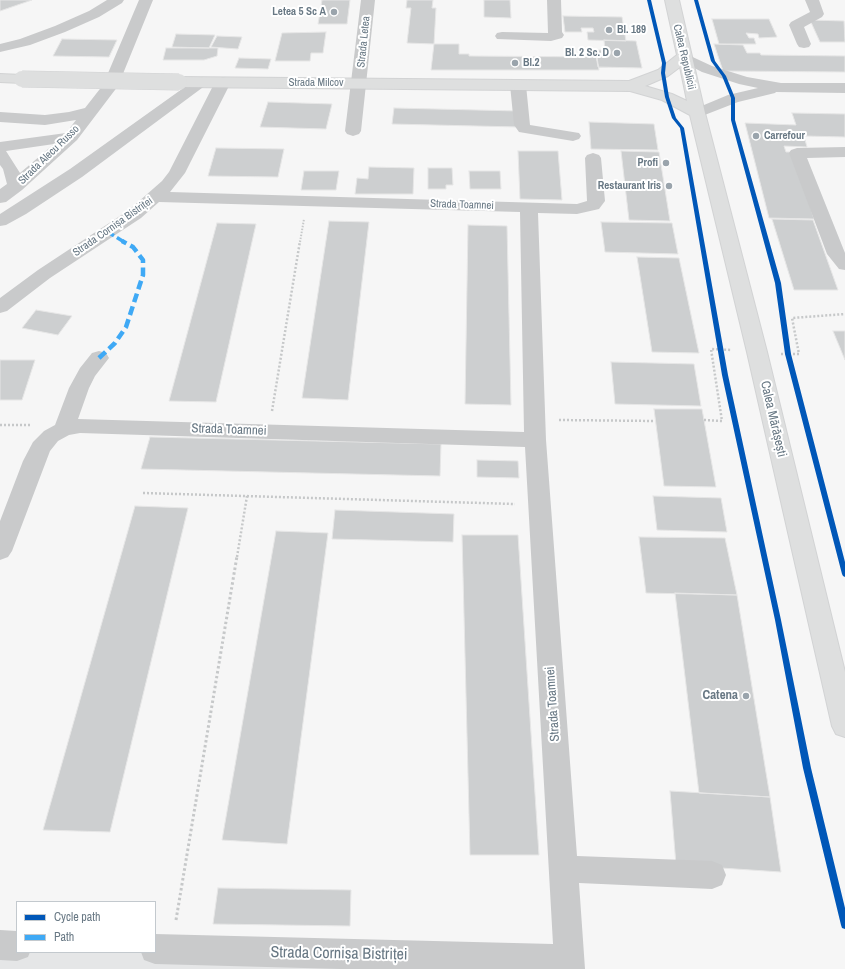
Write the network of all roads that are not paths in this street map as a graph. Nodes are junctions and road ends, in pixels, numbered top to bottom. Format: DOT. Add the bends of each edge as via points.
graph roads {
  1 [pos="117,0"];
  2 [pos="146,0"];
  3 [pos="368,0"];
  4 [pos="554,0"];
  5 [pos="672,0"];
  6 [pos="812,0"];
  7 [pos="502,36"];
  8 [pos="804,44"];
  9 [pos="0,48"];
  10 [pos="684,57"];
  11 [pos="0,78"];
  12 [pos="201,82"];
  13 [pos="223,82"];
  14 [pos="359,83"];
  15 [pos="518,85"];
  16 [pos="631,86"];
  17 [pos="781,88"];
  18 [pos="845,88"];
  19 [pos="92,111"];
  20 [pos="697,113"];
  21 [pos="0,117"];
  22 [pos="353,131"];
  23 [pos="573,136"];
  24 [pos="71,137"];
  25 [pos="0,147"];
  26 [pos="845,152"];
  27 [pos="0,154"];
  28 [pos="593,158"];
  29 [pos="16,186"];
  30 [pos="156,197"];
  31 [pos="0,198"];
  32 [pos="528,207"];
  33 [pos="0,221"];
  34 [pos="845,265"];
  35 [pos="0,307"];
  36 [pos="99,358"];
  37 [pos="64,429"];
  38 [pos="535,430"];
  39 [pos="0,551"];
  40 [pos="845,726"];
  41 [pos="564,869"];
  42 [pos="712,875"];
  43 [pos="0,945"];
  44 [pos="16,946"];
  45 [pos="163,950"];
  46 [pos="570,964"];
  1 -- 9 [label="street" via="60,30"];
  2 -- 19 [label="street, Strada Alecu Russo" via="110,86"];
  3 -- 14 [label="street, Strada Letea"];
  4 -- 7 [label="street" via="557,35"];
  5 -- 10 [label="main road, Calea Republicii"];
  6 -- 8 [label="street" via="817,14 796,25"];
  10 -- 16 [label="main road" via="663,73"];
  10 -- 17 [label="street" via="724,76"];
  10 -- 20 [label="main road, Calea Republicii"];
  11 -- 12 [label="main road, Strada Milcov, bridge"];
  12 -- 13 [label="main road, Strada Milcov"];
  12 -- 33 [label="street, Strada Alecu Russo" via="76,173"];
  13 -- 14 [label="main road, Strada Milcov"];
  13 -- 30 [label="street, Strada Cornișa Bistriței" via="177,173"];
  14 -- 15 [label="main road, Strada Milcov"];
  14 -- 22 [label="street, Strada Letea"];
  15 -- 16 [label="main road, Strada Milcov"];
  15 -- 23 [label="street" via="522,125 525,129"];
  16 -- 20 [label="main road" via="667,97"];
  17 -- 18 [label="street"];
  17 -- 20 [label="street" via="733,98"];
  19 -- 21 [label="street" via="45,120"];
  19 -- 24 [label="street, Strada Alecu Russo"];
  20 -- 40 [label="main road, Calea Mărășești" via="757,352"];
  24 -- 25 [label="street"];
  24 -- 29 [label="street, Strada Alecu Russo"];
  26 -- 34 [label="street" via="797,152 836,254"];
  27 -- 29 [label="street" via="11,169"];
  28 -- 32 [label="street, Strada Toamnei" via="596,201 593,205 577,209"];
  29 -- 31 [label="street, Strada Alecu Russo"];
  30 -- 32 [label="street, Strada Toamnei"];
  30 -- 35 [label="street, Strada Cornișa Bistriței" via="136,214 44,274"];
  32 -- 38 [label="street, Strada Toamnei"];
  36 -- 37 [label="street" via="79,388"];
  37 -- 38 [label="street, Strada Toamnei" via="80,426 268,431"];
  37 -- 39 [label="street, Strada Toamnei" via="51,436 41,447"];
  38 -- 41 [label="street, Strada Toamnei"];
  41 -- 42 [label="street"];
  41 -- 46 [label="street, Strada Toamnei"];
  43 -- 44 [label="street"];
  45 -- 46 [label="street, Strada Cornișa Bistriței"];
}
